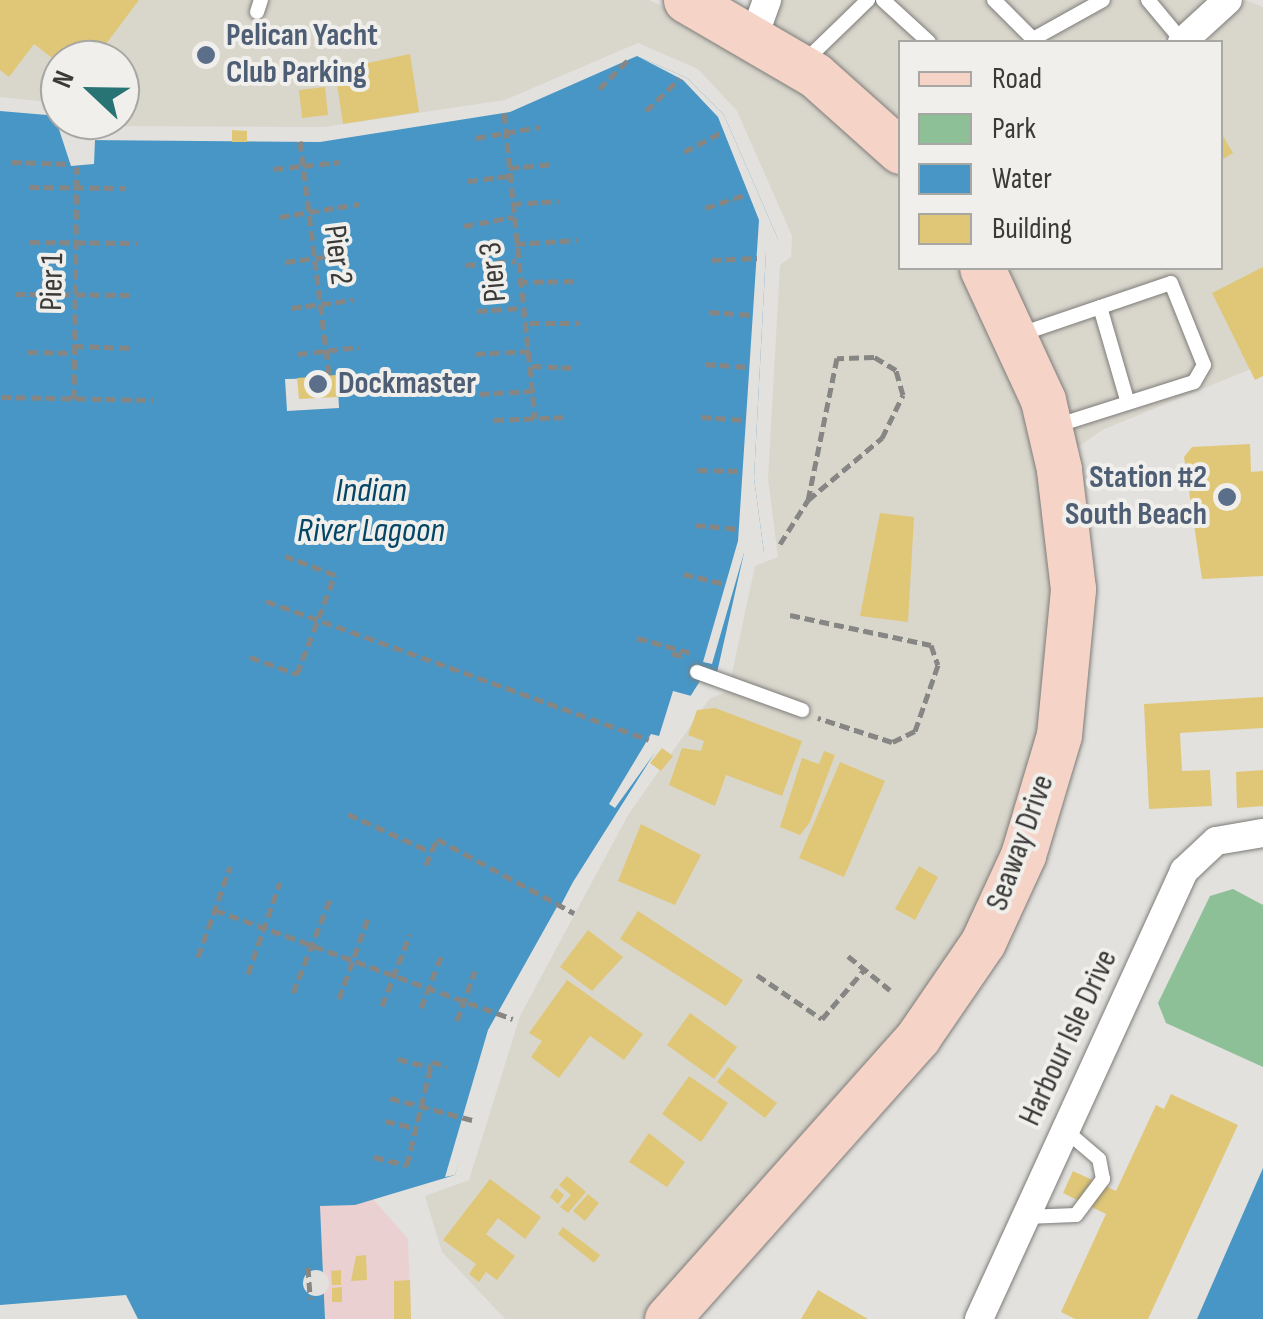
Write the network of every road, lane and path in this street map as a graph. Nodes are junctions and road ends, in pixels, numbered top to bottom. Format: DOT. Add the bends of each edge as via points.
graph roads {
  1 [pos="686,0"];
  2 [pos="868,0"];
  3 [pos="884,0"];
  4 [pos="994,0"];
  5 [pos="1103,0"];
  6 [pos="1148,0"];
  7 [pos="1228,0"];
  8 [pos="761,18"];
  9 [pos="927,40"];
  10 [pos="1028,40"];
  11 [pos="1031,40"];
  12 [pos="1181,40"];
  13 [pos="1185,40"];
  14 [pos="627,61"];
  15 [pos="800,66"];
  16 [pos="680,78"];
  17 [pos="599,89"];
  18 [pos="646,111"];
  19 [pos="504,113"];
  20 [pos="540,127"];
  21 [pos="506,132"];
  22 [pos="722,132"];
  23 [pos="476,138"];
  24 [pos="300,141"];
  25 [pos="898,149"];
  26 [pos="684,152"];
  27 [pos="10,162"];
  28 [pos="340,162"];
  29 [pos="553,164"];
  30 [pos="304,167"];
  31 [pos="274,169"];
  32 [pos="509,172"];
  33 [pos="468,181"];
  34 [pos="28,187"];
  35 [pos="76,188"];
  36 [pos="126,188"];
  37 [pos="747,194"];
  38 [pos="560,201"];
  39 [pos="359,204"];
  40 [pos="512,204"];
  41 [pos="706,208"];
  42 [pos="309,212"];
  43 [pos="279,217"];
  44 [pos="512,217"];
  45 [pos="464,226"];
  46 [pos="578,240"];
  47 [pos="30,242"];
  48 [pos="76,242"];
  49 [pos="137,242"];
  50 [pos="515,244"];
  51 [pos="347,254"];
  52 [pos="757,258"];
  53 [pos="315,259"];
  54 [pos="712,260"];
  55 [pos="516,261"];
  56 [pos="285,262"];
  57 [pos="466,265"];
  58 [pos="983,270"];
  59 [pos="518,282"];
  60 [pos="578,282"];
  61 [pos="15,294"];
  62 [pos="136,295"];
  63 [pos="75,296"];
  64 [pos="353,300"];
  65 [pos="320,304"];
  66 [pos="1100,307"];
  67 [pos="291,308"];
  68 [pos="520,308"];
  69 [pos="477,310"];
  70 [pos="708,312"];
  71 [pos="753,315"];
  72 [pos="530,323"];
  73 [pos="580,323"];
  74 [pos="1015,336"];
  75 [pos="359,347"];
  76 [pos="134,348"];
  77 [pos="74,350"];
  78 [pos="531,351"];
  79 [pos="28,352"];
  80 [pos="326,352"];
  81 [pos="298,354"];
  82 [pos="475,354"];
  83 [pos="705,364"];
  84 [pos="532,366"];
  85 [pos="748,367"];
  86 [pos="578,368"];
  87 [pos="329,375"];
  88 [pos="533,391"];
  89 [pos="478,394"];
  90 [pos="1,397"];
  91 [pos="74,399"];
  92 [pos="154,400"];
  93 [pos="1127,400"];
  94 [pos="566,417"];
  95 [pos="702,417"];
  96 [pos="534,418"];
  97 [pos="494,420"];
  98 [pos="745,420"];
  99 [pos="1049,428"];
  100 [pos="698,470"];
  101 [pos="742,472"];
  102 [pos="808,500"];
  103 [pos="695,525"];
  104 [pos="738,529"];
  105 [pos="780,544"];
  106 [pos="285,556"];
  107 [pos="683,574"];
  108 [pos="726,584"];
  109 [pos="266,601"];
  110 [pos="790,615"];
  111 [pos="318,621"];
  112 [pos="637,638"];
  113 [pos="250,657"];
  114 [pos="704,657"];
  115 [pos="698,672"];
  116 [pos="802,710"];
  117 [pos="649,740"];
  118 [pos="348,814"];
  119 [pos="1263,832"];
  120 [pos="431,852"];
  121 [pos="426,864"];
  122 [pos="230,867"];
  123 [pos="280,882"];
  124 [pos="330,898"];
  125 [pos="215,910"];
  126 [pos="574,913"];
  127 [pos="368,918"];
  128 [pos="263,928"];
  129 [pos="410,934"];
  130 [pos="312,946"];
  131 [pos="442,954"];
  132 [pos="848,956"];
  133 [pos="198,958"];
  134 [pos="353,961"];
  135 [pos="864,970"];
  136 [pos="475,971"];
  137 [pos="248,974"];
  138 [pos="394,976"];
  139 [pos="757,976"];
  140 [pos="428,988"];
  141 [pos="890,990"];
  142 [pos="293,993"];
  143 [pos="339,998"];
  144 [pos="464,1001"];
  145 [pos="382,1006"];
  146 [pos="421,1008"];
  147 [pos="513,1019"];
  148 [pos="457,1021"];
  149 [pos="398,1059"];
  150 [pos="447,1066"];
  151 [pos="430,1067"];
  152 [pos="390,1098"];
  153 [pos="421,1107"];
  154 [pos="472,1120"];
  155 [pos="385,1121"];
  156 [pos="416,1128"];
  157 [pos="1066,1130"];
  158 [pos="374,1157"];
  159 [pos="1026,1216"];
  160 [pos="308,1268"];
  161 [pos="310,1299"];
  162 [pos="666,1319"];
  163 [pos="978,1319"];
  1 -- 8 [label="main road"];
  2 -- 15 [label="lane"];
  3 -- 9 [label="lane"];
  4 -- 10 [label="lane"];
  5 -- 11 [label="lane"];
  6 -- 12 [label="lane"];
  7 -- 13 [label="street"];
  8 -- 15 [label="main road"];
  14 -- 17 [label="path"];
  15 -- 25 [label="main road"];
  16 -- 18 [label="path"];
  19 -- 21 [label="path, Pier 3"];
  20 -- 21 [label="path"];
  21 -- 23 [label="path"];
  21 -- 32 [label="path, Pier 3"];
  22 -- 26 [label="path"];
  24 -- 30 [label="path, Pier 2"];
  27 -- 35 [label="path, Pier 1" via="74,165"];
  28 -- 30 [label="path"];
  29 -- 32 [label="path"];
  30 -- 31 [label="path"];
  30 -- 42 [label="path, Pier 2"];
  32 -- 33 [label="path"];
  32 -- 40 [label="path, Pier 3"];
  34 -- 35 [label="path"];
  35 -- 36 [label="path"];
  35 -- 48 [label="path, Pier 1"];
  37 -- 41 [label="path"];
  38 -- 40 [label="path"];
  39 -- 42 [label="path"];
  40 -- 44 [label="path, Pier 3"];
  42 -- 43 [label="path"];
  42 -- 53 [label="path, Pier 2"];
  44 -- 45 [label="path"];
  44 -- 50 [label="path, Pier 3"];
  46 -- 50 [label="path"];
  47 -- 48 [label="path"];
  48 -- 49 [label="path"];
  48 -- 63 [label="path, Pier 1"];
  50 -- 55 [label="path, Pier 3"];
  51 -- 53 [label="path"];
  52 -- 54 [label="path"];
  53 -- 56 [label="path"];
  53 -- 65 [label="path, Pier 2"];
  55 -- 57 [label="path"];
  55 -- 59 [label="path, Pier 3"];
  58 -- 74 [label="main road, Seaway Drive"];
  59 -- 60 [label="path"];
  59 -- 68 [label="path, Pier 3"];
  61 -- 63 [label="path"];
  62 -- 63 [label="path"];
  63 -- 77 [label="path, Pier 1"];
  64 -- 65 [label="path"];
  65 -- 67 [label="path"];
  65 -- 80 [label="path, Pier 2"];
  66 -- 74 [label="lane"];
  66 -- 93 [label="lane"];
  66 -- 93 [label="lane" via="1170,282 1204,365 1194,382"];
  68 -- 69 [label="path"];
  68 -- 72 [label="path, Pier 3" via="521,324"];
  70 -- 71 [label="path"];
  72 -- 73 [label="path"];
  72 -- 78 [label="path, Pier 3"];
  74 -- 99 [label="main road, Seaway Drive"];
  75 -- 80 [label="path"];
  76 -- 77 [label="path"];
  77 -- 79 [label="path"];
  77 -- 91 [label="path, Pier 1"];
  78 -- 82 [label="path"];
  78 -- 84 [label="path, Pier 3"];
  80 -- 81 [label="path"];
  80 -- 87 [label="path, Pier 2"];
  83 -- 85 [label="path"];
  84 -- 86 [label="path"];
  84 -- 88 [label="path, Pier 3"];
  88 -- 89 [label="path"];
  88 -- 96 [label="path, Pier 3"];
  90 -- 91 [label="path"];
  91 -- 92 [label="path"];
  93 -- 99 [label="lane"];
  94 -- 96 [label="path"];
  95 -- 98 [label="path"];
  96 -- 97 [label="path"];
  99 -- 162 [label="main road, Seaway Drive" via="1069,546 1072,665 1023,854 983,942 918,1036"];
  100 -- 101 [label="path"];
  102 -- 102 [label="path" via="882,438 903,395 896,370 874,357 837,358"];
  102 -- 105 [label="path"];
  103 -- 104 [label="path"];
  106 -- 111 [label="path" via="335,575"];
  107 -- 108 [label="path"];
  109 -- 111 [label="path"];
  110 -- 116 [label="path" via="931,645 938,665 915,731 892,742"];
  111 -- 113 [label="path" via="297,674"];
  111 -- 117 [label="path"];
  112 -- 114 [label="path"];
  115 -- 116 [label="lane"];
  118 -- 120 [label="path"];
  119 -- 157 [label="street, Harbour Isle Drive" via="1216,841 1184,871"];
  120 -- 121 [label="path"];
  120 -- 126 [label="path" via="438,839"];
  122 -- 125 [label="path"];
  123 -- 128 [label="path"];
  124 -- 130 [label="path"];
  125 -- 128 [label="path"];
  125 -- 133 [label="path"];
  127 -- 134 [label="path"];
  128 -- 130 [label="path"];
  128 -- 137 [label="path"];
  129 -- 138 [label="path"];
  130 -- 134 [label="path"];
  130 -- 142 [label="path"];
  131 -- 140 [label="path"];
  132 -- 135 [label="path"];
  134 -- 138 [label="path"];
  134 -- 143 [label="path"];
  135 -- 139 [label="path" via="822,1019"];
  135 -- 141 [label="path"];
  136 -- 144 [label="path"];
  138 -- 140 [label="path"];
  138 -- 145 [label="path"];
  140 -- 144 [label="path"];
  140 -- 146 [label="path"];
  144 -- 147 [label="path"];
  144 -- 148 [label="path"];
  149 -- 151 [label="path"];
  150 -- 151 [label="path"];
  151 -- 153 [label="path"];
  152 -- 153 [label="path"];
  153 -- 154 [label="path"];
  153 -- 156 [label="path"];
  155 -- 156 [label="path"];
  156 -- 158 [label="path" via="408,1165"];
  157 -- 159 [label="street, Harbour Isle Drive"];
  157 -- 159 [label="lane" via="1098,1159 1103,1179 1076,1215"];
  159 -- 163 [label="street, Harbour Isle Drive"];
  160 -- 161 [label="path"];
}
